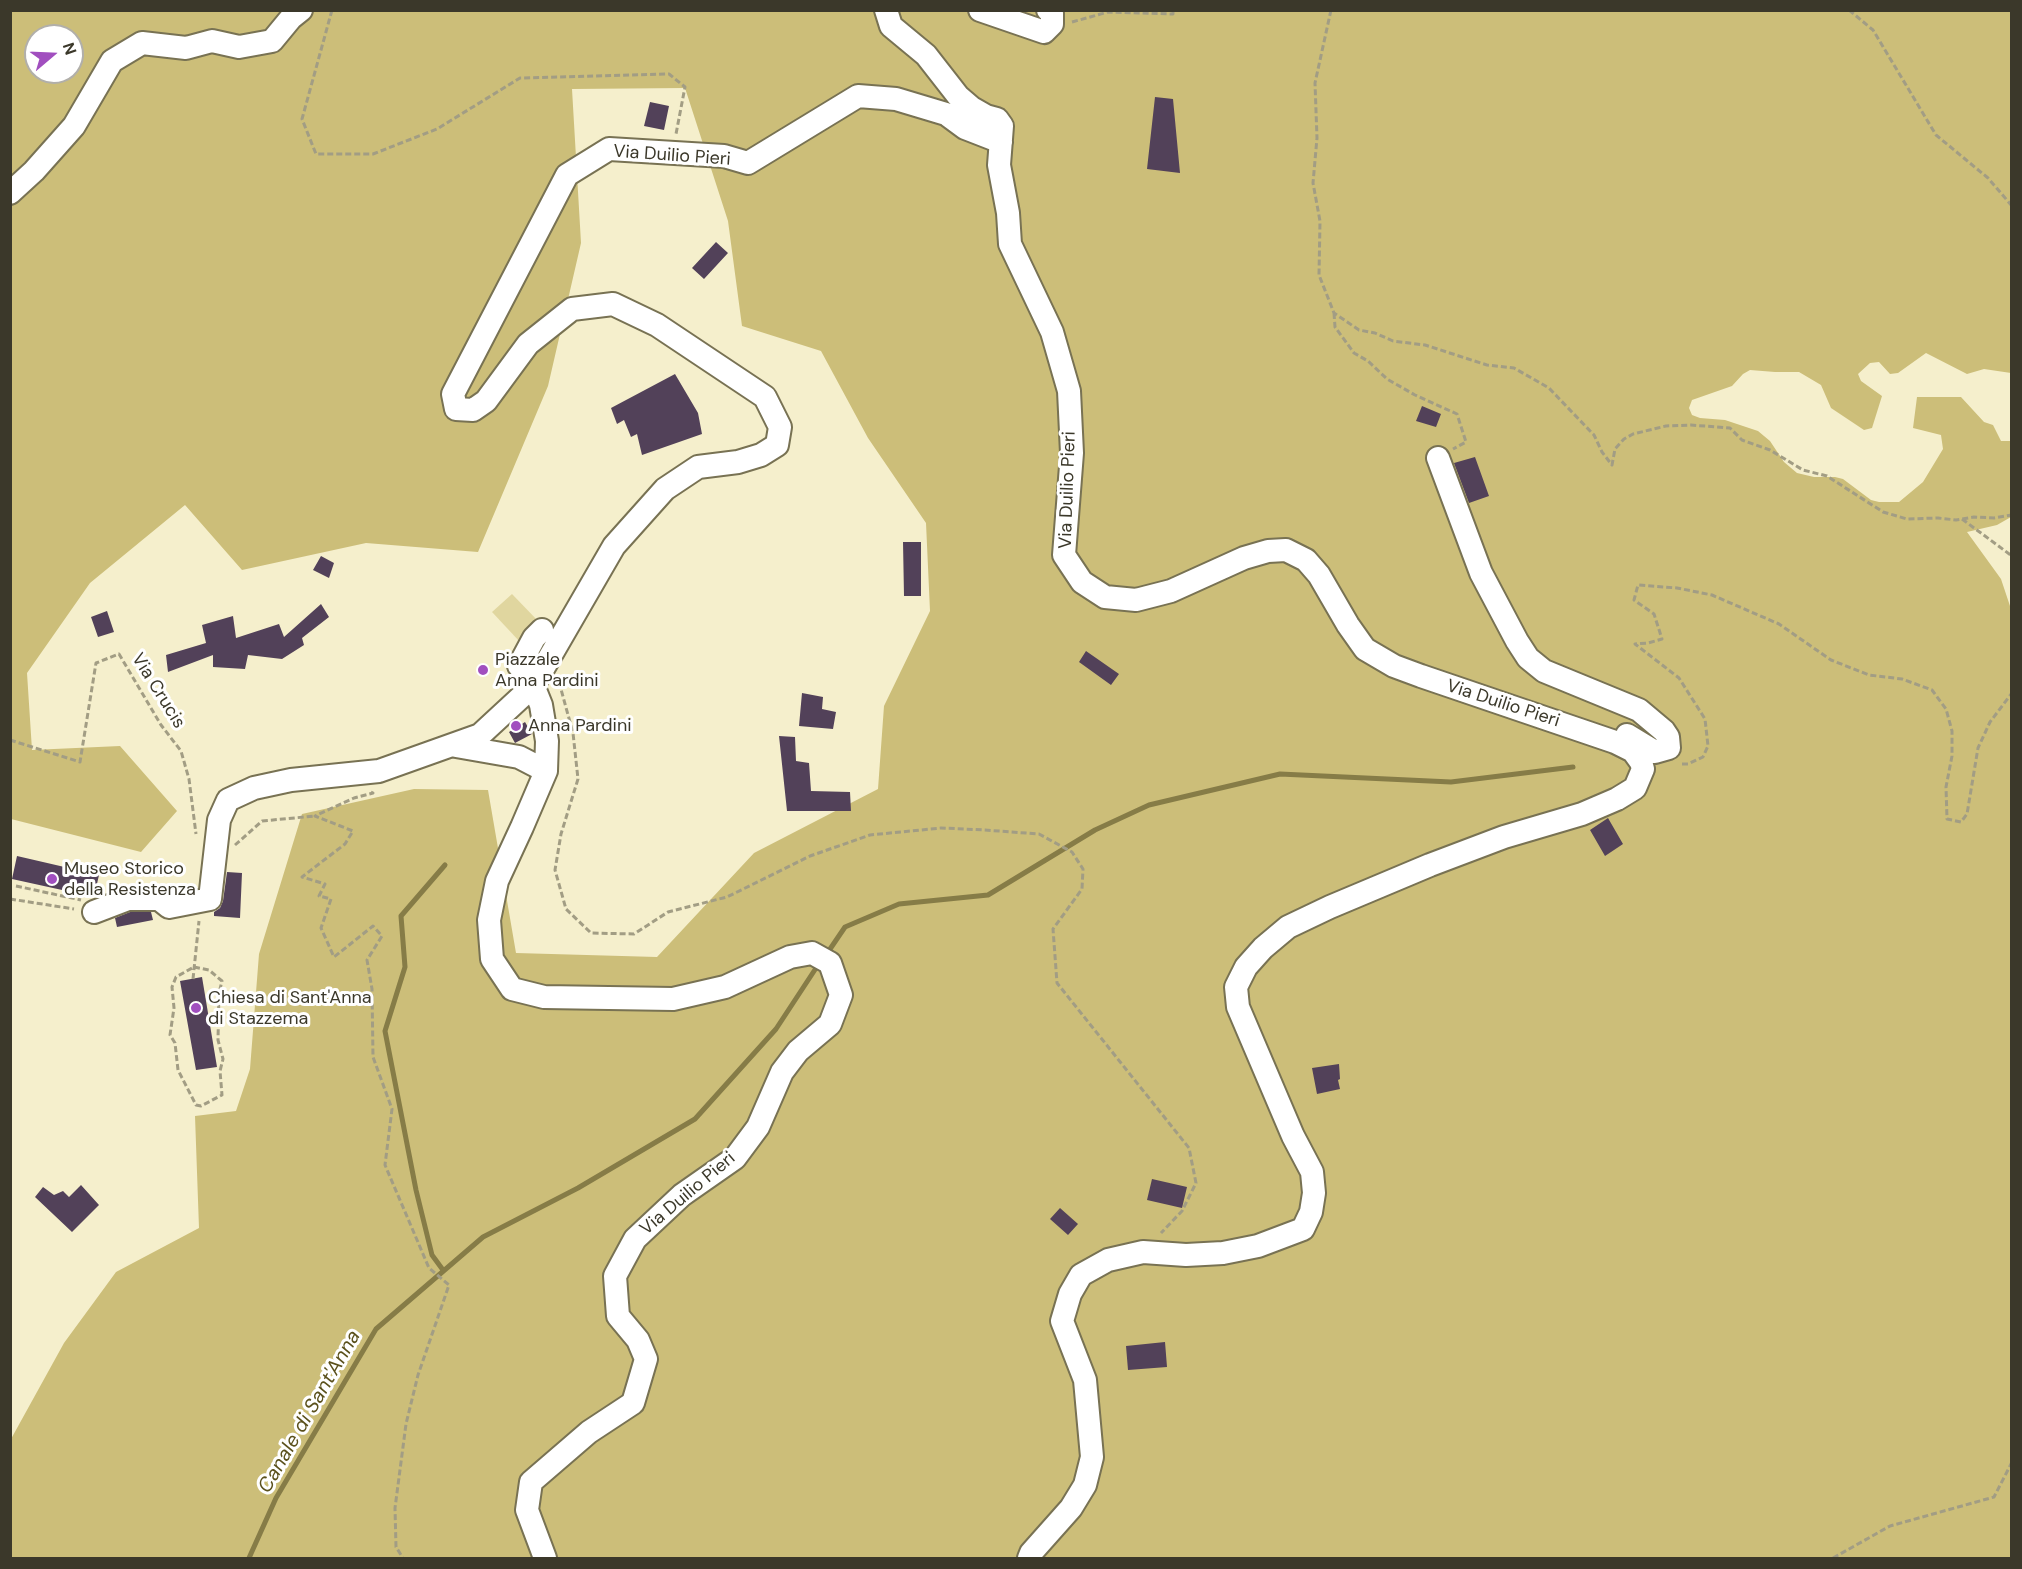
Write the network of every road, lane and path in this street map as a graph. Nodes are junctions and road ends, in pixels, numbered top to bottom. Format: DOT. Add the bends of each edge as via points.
graph roads {
  1 [pos="301,10"];
  2 [pos="332,10"];
  3 [pos="886,10"];
  4 [pos="980,10"];
  5 [pos="1173,10"];
  6 [pos="1331,10"];
  7 [pos="1849,10"];
  8 [pos="1050,17"];
  9 [pos="1001,142"];
  10 [pos="672,153"];
  11 [pos="10,193"];
  12 [pos="2012,206"];
  13 [pos="1334,313"];
  14 [pos="1438,458"];
  15 [pos="2012,514"];
  16 [pos="1962,519"];
  17 [pos="2012,556"];
  18 [pos="542,630"];
  19 [pos="547,662"];
  20 [pos="533,686"];
  21 [pos="2012,693"];
  22 [pos="1605,738"];
  23 [pos="10,740"];
  24 [pos="451,746"];
  25 [pos="1676,763"];
  26 [pos="546,771"];
  27 [pos="351,774"];
  28 [pos="315,816"];
  29 [pos="197,844"];
  30 [pos="233,847"];
  31 [pos="16,886"];
  32 [pos="10,899"];
  33 [pos="202,900"];
  34 [pos="92,907"];
  35 [pos="194,968"];
  36 [pos="193,979"];
  37 [pos="1143,1252"];
  38 [pos="2012,1462"];
  39 [pos="403,1558"];
  40 [pos="545,1558"];
  41 [pos="1029,1558"];
  42 [pos="1833,1558"];
  1 -- 11 [label="street" via="272,41 239,47 212,41 186,48 142,43 112,61 74,126"];
  2 -- 10 [label="path" via="302,119 316,154 373,154 437,129 520,78 658,74 669,74 685,87"];
  3 -- 9 [label="street" via="891,26 926,55 958,96 972,108 997,119 1002,126"];
  4 -- 8 [label="street" via="1044,32"];
  5 -- 8 [label="path" via="1173,14 1108,12 1069,23"];
  6 -- 13 [label="path" via="1316,83 1313,183 1320,221 1319,276"];
  7 -- 12 [label="path" via="1873,30 1936,135 1988,178"];
  9 -- 10 [label="street, Via Duilio Pieri" via="965,128 946,114 896,99 858,96 748,163 724,156"];
  9 -- 22 [label="street, Via Duilio Pieri" via="999,165 1010,244 1052,332 1069,391 1072,453 1064,555 1082,582 1105,597 1136,600 1171,591 1244,558 1286,550 1306,560 1319,575 1365,649 1394,666"];
  10 -- 19 [label="street, Via Duilio Pieri" via="609,149 567,175 453,394 456,409 473,410 486,400 528,344 572,309 614,304 657,325 765,397 780,427 777,444 761,455 738,462 698,467 665,489 614,546"];
  13 -- 14 [label="path" via="1335,327 1354,353 1387,379 1457,414 1466,442"];
  13 -- 16 [label="path" via="1359,330 1393,341 1425,345 1487,365 1514,368 1548,388 1594,435 1612,465 1616,449 1633,434 1666,426 1730,428 1742,440 1770,450 1803,470 1827,476 1883,512 1907,519"];
  14 -- 22 [label="street" via="1481,573 1527,658 1544,671 1639,710 1664,731 1669,748 1655,752 1626,734 1612,733"];
  15 -- 16 [label="path"];
  16 -- 17 [label="path"];
  18 -- 20 [label="street" via="519,666 529,675"];
  19 -- 20 [label="street, Via Duilio Pieri"];
  19 -- 37 [label="path" via="559,682 573,733 578,779 561,834 555,870 566,909 591,933 634,934 668,912 727,897 810,856 870,835 940,828 1039,834 1072,852 1083,869 1082,889 1053,929 1057,982 1189,1148 1196,1183 1182,1211"];
  20 -- 24 [label="street, Via Duilio Pieri" via="480,735"];
  20 -- 26 [label="street, Via Duilio Pieri" via="541,705 547,741"];
  21 -- 25 [label="path" via="1990,722 1978,748 1967,814 1961,822 1947,819 1952,731 1946,709 1932,690 1902,679 1869,675 1831,660 1779,624 1712,595 1638,585 1634,600 1654,614 1662,639 1635,644 1678,678 1705,719 1708,746 1703,757 1688,764"];
  22 -- 37 [label="street, Via Duilio Pieri" via="1633,751 1641,762 1643,769 1635,788 1582,814 1504,837 1379,885 1288,927 1257,954 1236,987 1238,1007 1288,1126 1312,1172 1311,1212 1303,1229 1258,1246 1195,1255"];
  23 -- 29 [label="path, Via Crucis" via="80,762 96,663 119,654 181,751 189,779"];
  24 -- 26 [label="street" via="519,757"];
  24 -- 27 [label="street" via="379,771"];
  26 -- 40 [label="street, Via Duilio Pieri" via="497,881 489,920 492,959 512,988 544,997 673,999 725,987 790,957 821,958 840,995 830,1024 798,1051 782,1072 758,1127 735,1158 682,1195 634,1239 615,1276 618,1316 638,1340 646,1359 633,1403 589,1432 531,1482 527,1510"];
  27 -- 28 [label="path" via="373,793"];
  27 -- 33 [label="street" via="291,780 254,788 228,800 219,820 210,898"];
  28 -- 30 [label="path" via="262,821"];
  28 -- 39 [label="path" via="353,831 345,844 302,876 325,884 319,896 330,899 321,928 334,957 373,926 382,936 367,960 372,988 373,1057 392,1109 386,1165 429,1268 449,1285 418,1375 406,1424 395,1508 396,1546"];
  31 -- 34 [label="path"];
  32 -- 34 [label="path"];
  33 -- 34 [label="street" via="169,907 159,899 128,899"];
  33 -- 35 [label="path"];
  35 -- 35 [label="path" via="176,977 172,987 170,1035 175,1043 178,1070 196,1105 201,1106 222,1095 223,1059 218,1040 222,981 209,970"];
  35 -- 36 [label="path"];
  37 -- 41 [label="street, Via Duilio Pieri" via="1108,1260 1081,1275 1070,1294 1062,1322 1085,1380 1092,1457 1084,1485 1071,1508"];
  38 -- 42 [label="path" via="1994,1497 1890,1526"];
}
